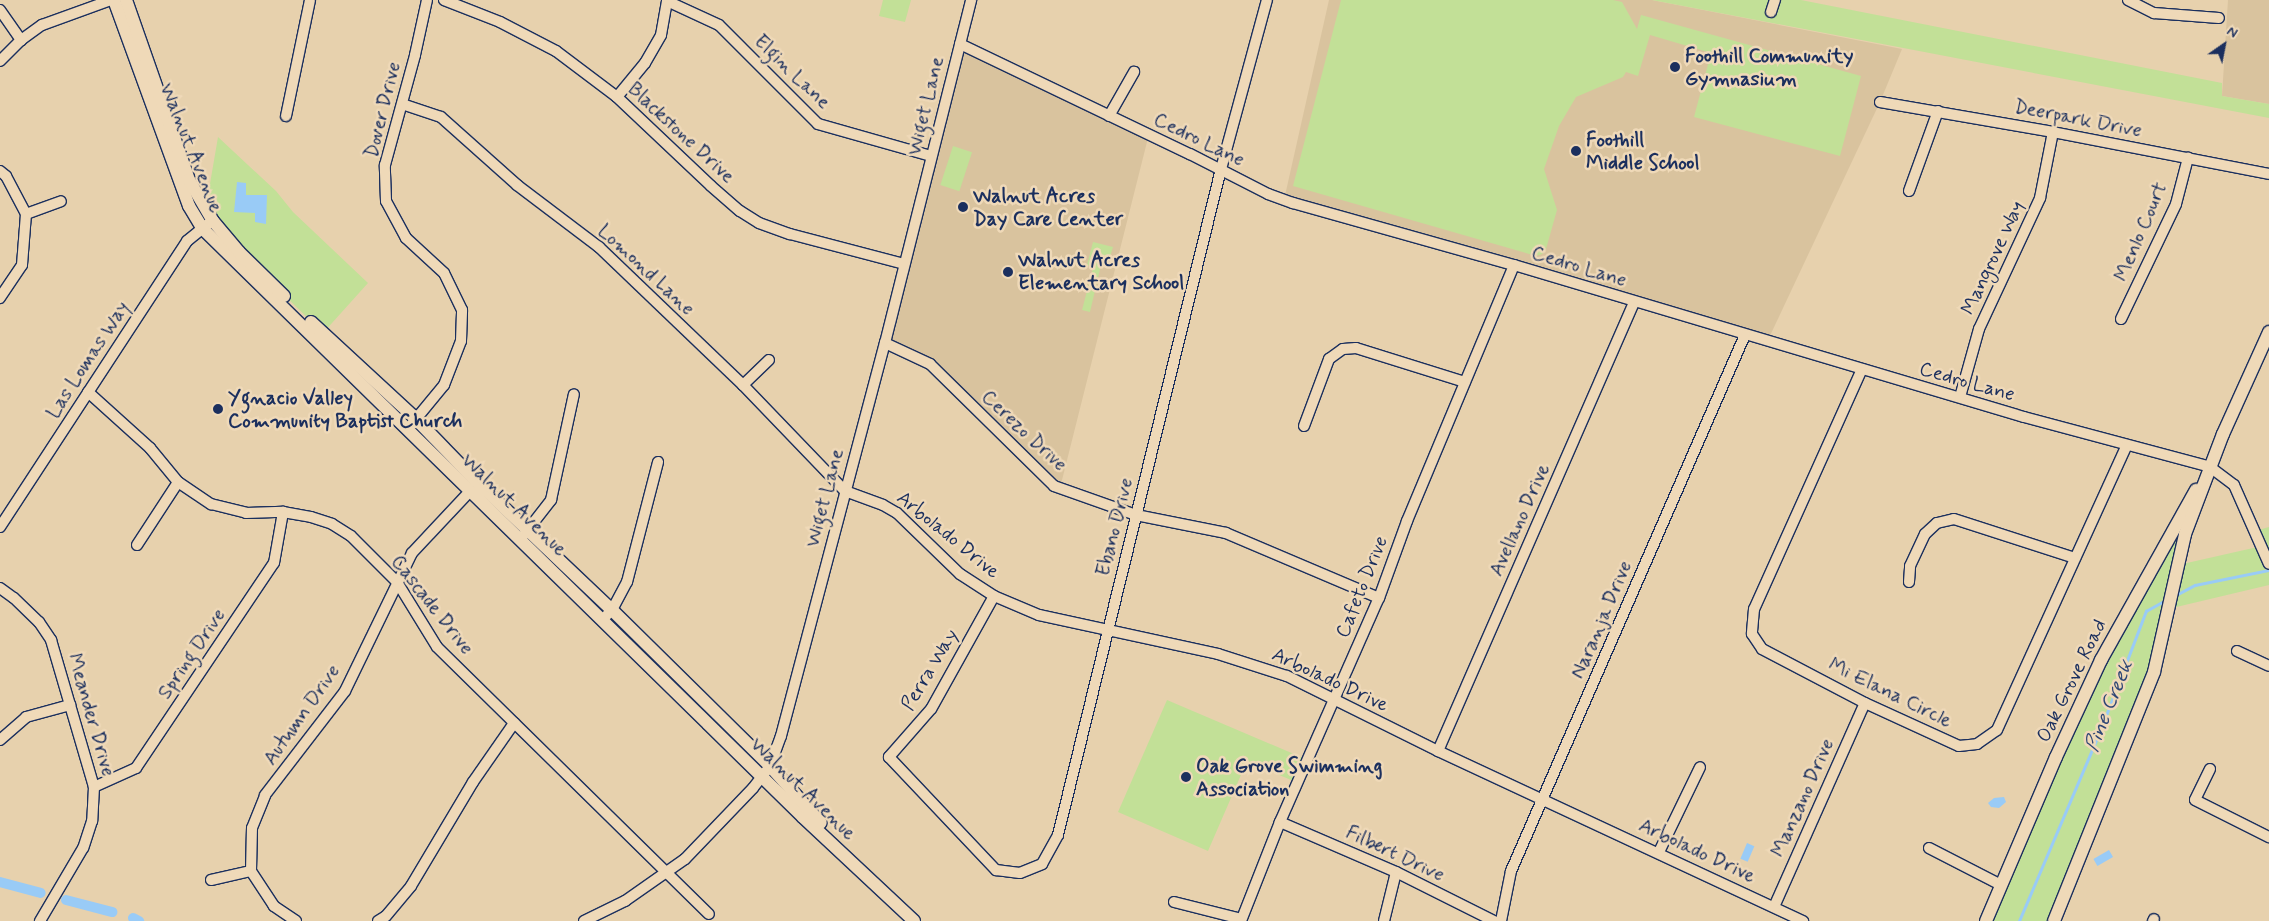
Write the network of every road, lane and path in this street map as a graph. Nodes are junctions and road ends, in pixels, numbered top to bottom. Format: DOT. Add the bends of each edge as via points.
graph roads {
  1 [pos="112,0"];
  2 [pos="126,0"];
  3 [pos="310,0"];
  4 [pos="427,0"];
  5 [pos="444,0"];
  6 [pos="667,0"];
  7 [pos="971,0"];
  8 [pos="1267,0"];
  9 [pos="1774,0"];
  10 [pos="2128,0"];
  11 [pos="0,10"];
  12 [pos="1771,12"];
  13 [pos="2219,18"];
  14 [pos="21,40"];
  15 [pos="960,44"];
  16 [pos="0,61"];
  17 [pos="1134,72"];
  18 [pos="617,97"];
  19 [pos="1880,102"];
  20 [pos="402,104"];
  21 [pos="1938,111"];
  22 [pos="286,116"];
  23 [pos="1110,116"];
  24 [pos="2053,132"];
  25 [pos="931,156"];
  26 [pos="2188,158"];
  27 [pos="1221,169"];
  28 [pos="0,171"];
  29 [pos="2269,174"];
  30 [pos="1909,190"];
  31 [pos="61,200"];
  32 [pos="26,214"];
  33 [pos="208,225"];
  34 [pos="904,264"];
  35 [pos="1514,265"];
  36 [pos="0,298"];
  37 [pos="1634,302"];
  38 [pos="2121,319"];
  39 [pos="2269,332"];
  40 [pos="1745,335"];
  41 [pos="885,343"];
  42 [pos="769,360"];
  43 [pos="1862,369"];
  44 [pos="1465,382"];
  45 [pos="743,385"];
  46 [pos="88,392"];
  47 [pos="574,394"];
  48 [pos="1960,398"];
  49 [pos="412,424"];
  50 [pos="1304,426"];
  51 [pos="2127,445"];
  52 [pos="658,462"];
  53 [pos="2210,467"];
  54 [pos="178,482"];
  55 [pos="474,487"];
  56 [pos="844,491"];
  57 [pos="283,512"];
  58 [pos="1136,515"];
  59 [pos="0,527"];
  60 [pos="524,534"];
  61 [pos="137,545"];
  62 [pos="2075,558"];
  63 [pos="2269,564"];
  64 [pos="397,582"];
  65 [pos="1909,582"];
  66 [pos="0,588"];
  67 [pos="994,596"];
  68 [pos="1379,598"];
  69 [pos="608,615"];
  70 [pos="1107,632"];
  71 [pos="2237,651"];
  72 [pos="2269,666"];
  73 [pos="1334,700"];
  74 [pos="1865,703"];
  75 [pos="70,705"];
  76 [pos="514,723"];
  77 [pos="0,740"];
  78 [pos="1438,751"];
  79 [pos="889,757"];
  80 [pos="1700,767"];
  81 [pos="2210,769"];
  82 [pos="766,771"];
  83 [pos="94,787"];
  84 [pos="1544,799"];
  85 [pos="1280,822"];
  86 [pos="2269,836"];
  87 [pos="1929,848"];
  88 [pos="1659,852"];
  89 [pos="251,871"];
  90 [pos="1396,872"];
  91 [pos="668,873"];
  92 [pos="211,880"];
  93 [pos="2001,885"];
  94 [pos="1174,902"];
  95 [pos="1774,907"];
  96 [pos="709,914"];
  97 [pos="1241,920"];
  98 [pos="40,921"];
  99 [pos="296,921"];
  100 [pos="378,921"];
  101 [pos="584,921"];
  102 [pos="914,921"];
  103 [pos="1384,921"];
  104 [pos="1494,921"];
  105 [pos="1501,921"];
  106 [pos="1803,921"];
  107 [pos="1986,921"];
  108 [pos="2054,921"];
  1 -- 14 [label="street" via="42,25"];
  1 -- 33 [label="street, Walnut Avenue" via="189,206"];
  2 -- 33 [label="street, Walnut Avenue"];
  3 -- 22 [label="street"];
  4 -- 20 [label="street, Dover Drive"];
  5 -- 18 [label="street, Blackstone Drive" via="500,22 556,51"];
  6 -- 18 [label="street" via="661,35 645,63"];
  6 -- 25 [label="street, Elgin Lane" via="719,24 818,124"];
  7 -- 15 [label="street, Wiget Lane"];
  8 -- 27 [label="street, Ebano Drive"];
  9 -- 12 [label="street"];
  10 -- 13 [label="street" via="2154,12"];
  11 -- 14 [label="street"];
  14 -- 16 [label="street"];
  15 -- 23 [label="street, Cedro Lane"];
  15 -- 25 [label="street, Wiget Lane"];
  17 -- 23 [label="street"];
  18 -- 34 [label="street, Blackstone Drive" via="711,186 759,223"];
  19 -- 21 [label="street, Deerpark Drive"];
  20 -- 45 [label="street, Lomond Lane" via="441,118 518,186 599,247"];
  20 -- 49 [label="street, Dover Drive" via="385,165 386,201 406,238 444,273 462,310 462,341 444,385"];
  21 -- 24 [label="street, Deerpark Drive"];
  21 -- 30 [label="street"];
  23 -- 27 [label="street, Cedro Lane"];
  24 -- 26 [label="street, Deerpark Drive"];
  24 -- 48 [label="street, Mangrove Way" via="2040,198 1979,330"];
  25 -- 34 [label="street, Wiget Lane"];
  26 -- 29 [label="street, Deerpark Drive"];
  26 -- 38 [label="street, Menlo Court" via="2176,204"];
  27 -- 35 [label="street, Cedro Lane" via="1268,194 1293,203"];
  27 -- 58 [label="street, Ebano Drive"];
  28 -- 32 [label="street" via="6,176"];
  31 -- 32 [label="street"];
  32 -- 36 [label="street" via="22,265"];
  33 -- 46 [label="street, Las Lomas Way" via="187,241"];
  33 -- 49 [label="street, Walnut Avenue"];
  34 -- 41 [label="street, Wiget Lane"];
  35 -- 37 [label="street, Cedro Lane"];
  35 -- 44 [label="street, Cafeto Drive"];
  37 -- 40 [label="street, Cedro Lane"];
  37 -- 78 [label="street, Avellano Drive"];
  39 -- 53 [label="street, Oak Grove Road"];
  40 -- 43 [label="street, Cedro Lane"];
  40 -- 84 [label="street, Naranja Drive"];
  41 -- 56 [label="street, Wiget Lane"];
  41 -- 58 [label="street, Cerezo Drive" via="930,364 1054,486"];
  42 -- 45 [label="street"];
  43 -- 48 [label="street, Cedro Lane"];
  43 -- 74 [label="street, Mi Elana Circle" via="1754,609 1752,634 1762,649"];
  44 -- 50 [label="street" via="1356,348 1343,349 1329,359"];
  44 -- 68 [label="street, Cafeto Drive" via="1406,521"];
  45 -- 56 [label="street, Lomond Lane"];
  46 -- 54 [label="street, Cascade Drive" via="150,448"];
  46 -- 59 [label="street, Las Lomas Way"];
  47 -- 60 [label="street" via="550,500"];
  48 -- 51 [label="street, Cedro Lane"];
  49 -- 55 [label="street, Walnut Avenue"];
  51 -- 53 [label="street, Cedro Lane"];
  51 -- 62 [label="street, Mi Elana Circle"];
  52 -- 69 [label="street" via="627,582"];
  53 -- 63 [label="street" via="2234,485"];
  53 -- 93 [label="street, Oak Grove Road" via="2101,660"];
  53 -- 108 [label="street, Oak Grove Road" via="2185,534 2154,672"];
  54 -- 57 [label="street, Cascade Drive" via="210,504 246,513"];
  54 -- 61 [label="street"];
  55 -- 60 [label="street, Walnut Avenue"];
  55 -- 64 [label="street, Autumn Drive" via="412,553"];
  56 -- 67 [label="street, Arbolado Drive" via="883,504 897,513 960,574"];
  56 -- 82 [label="street, Wiget Lane" via="781,736"];
  57 -- 64 [label="street, Cascade Drive" via="332,524 351,536"];
  57 -- 83 [label="street, Spring Drive" via="274,563 136,768"];
  58 -- 68 [label="street, Cerezo Drive" via="1226,533"];
  58 -- 70 [label="street, Ebano Drive"];
  60 -- 69 [label="street, Walnut Avenue"];
  62 -- 65 [label="street" via="1954,518 1937,523 1925,534 1910,566"];
  62 -- 74 [label="street, Mi Elana Circle" via="1997,730 1978,744 1959,746"];
  64 -- 76 [label="street, Cascade Drive" via="437,647"];
  64 -- 89 [label="street, Autumn Drive" via="345,691 265,795 252,828"];
  66 -- 75 [label="street, Meander Drive" via="40,622 51,640"];
  67 -- 70 [label="street, Arbolado Drive" via="1039,616"];
  67 -- 79 [label="street, Perra Way" via="931,709"];
  68 -- 73 [label="street, Cafeto Drive"];
  69 -- 82 [label="street, Walnut Avenue"];
  70 -- 73 [label="street, Arbolado Drive" via="1218,654 1259,666"];
  70 -- 79 [label="street, Ebano Drive" via="1058,836 1042,864 1020,873 996,870"];
  71 -- 72 [label="street"];
  73 -- 78 [label="street, Arbolado Drive"];
  73 -- 85 [label="street, Cafeto Drive"];
  74 -- 95 [label="street, Manzano Drive"];
  75 -- 77 [label="street" via="26,717"];
  75 -- 83 [label="street, Meander Drive"];
  76 -- 91 [label="street, Cascade Drive"];
  76 -- 100 [label="street" via="473,782 411,886"];
  78 -- 84 [label="street, Arbolado Drive"];
  80 -- 88 [label="street"];
  81 -- 86 [label="street" via="2195,800"];
  82 -- 91 [label="street, Wiget Lane" via="685,859"];
  82 -- 102 [label="street, Walnut Avenue"];
  83 -- 98 [label="street, Meander Drive" via="92,821 83,848"];
  84 -- 88 [label="street, Arbolado Drive"];
  84 -- 105 [label="street, Naranja Drive" via="1511,871"];
  85 -- 90 [label="street, Filbert Drive"];
  85 -- 97 [label="street, Cafeto Drive"];
  87 -- 93 [label="street"];
  88 -- 95 [label="street, Arbolado Drive"];
  89 -- 92 [label="street"];
  89 -- 99 [label="street" via="274,906"];
  90 -- 103 [label="street"];
  90 -- 104 [label="street, Filbert Drive"];
  91 -- 96 [label="street, Cascade Drive"];
  91 -- 101 [label="street, Wiget Lane" via="625,901"];
  93 -- 107 [label="street, Oak Grove Road"];
  94 -- 97 [label="street"];
  95 -- 106 [label="street, Arbolado Drive"];
}
